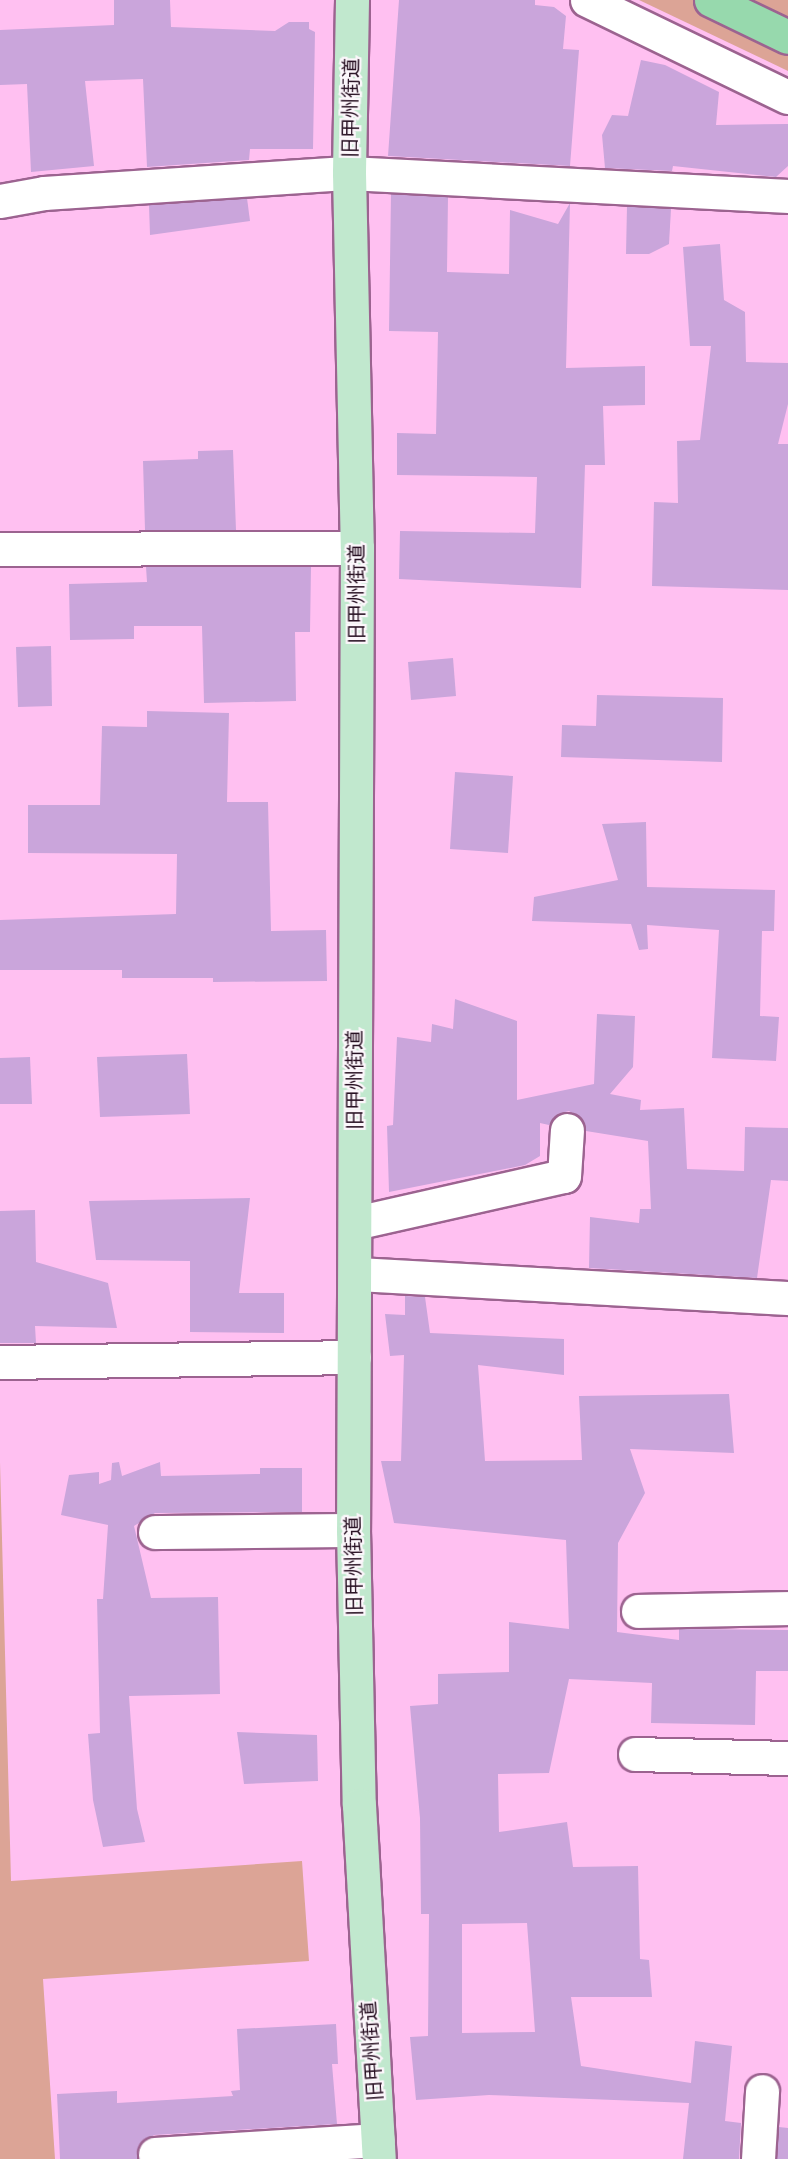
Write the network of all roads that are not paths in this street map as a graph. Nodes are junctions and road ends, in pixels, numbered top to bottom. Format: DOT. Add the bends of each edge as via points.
graph roads {
  1 [pos="352,0"];
  2 [pos="586,0"];
  3 [pos="711,0"];
  4 [pos="788,37"];
  5 [pos="788,97"];
  6 [pos="349,173"];
  7 [pos="788,196"];
  8 [pos="0,201"];
  9 [pos="357,548"];
  10 [pos="0,549"];
  11 [pos="567,1130"];
  12 [pos="355,1223"];
  13 [pos="356,1274"];
  14 [pos="788,1298"];
  15 [pos="354,1357"];
  16 [pos="0,1362"];
  17 [pos="353,1530"];
  18 [pos="155,1532"];
  19 [pos="788,1608"];
  20 [pos="638,1611"];
  21 [pos="635,1754"];
  22 [pos="788,1758"];
  23 [pos="762,2091"];
  24 [pos="378,2150"];
  25 [pos="155,2154"];
  26 [pos="758,2159"];
  1 -- 6 [label="main road, 旧甲州街道"];
  2 -- 5 [label="street"];
  3 -- 4 [label="highway"];
  6 -- 7 [label="street"];
  6 -- 8 [label="street" via="44,193"];
  6 -- 9 [label="main road, 旧甲州街道"];
  9 -- 10 [label="street"];
  9 -- 12 [label="main road, 旧甲州街道"];
  11 -- 12 [label="street" via="564,1176"];
  12 -- 13 [label="main road, 旧甲州街道"];
  13 -- 14 [label="street"];
  13 -- 15 [label="main road, 旧甲州街道"];
  15 -- 16 [label="street"];
  15 -- 17 [label="main road, 旧甲州街道"];
  17 -- 18 [label="street"];
  17 -- 24 [label="main road, 旧甲州街道" via="359,1805"];
  19 -- 20 [label="street"];
  21 -- 22 [label="street"];
  23 -- 26 [label="street"];
  24 -- 25 [label="street"];
}
